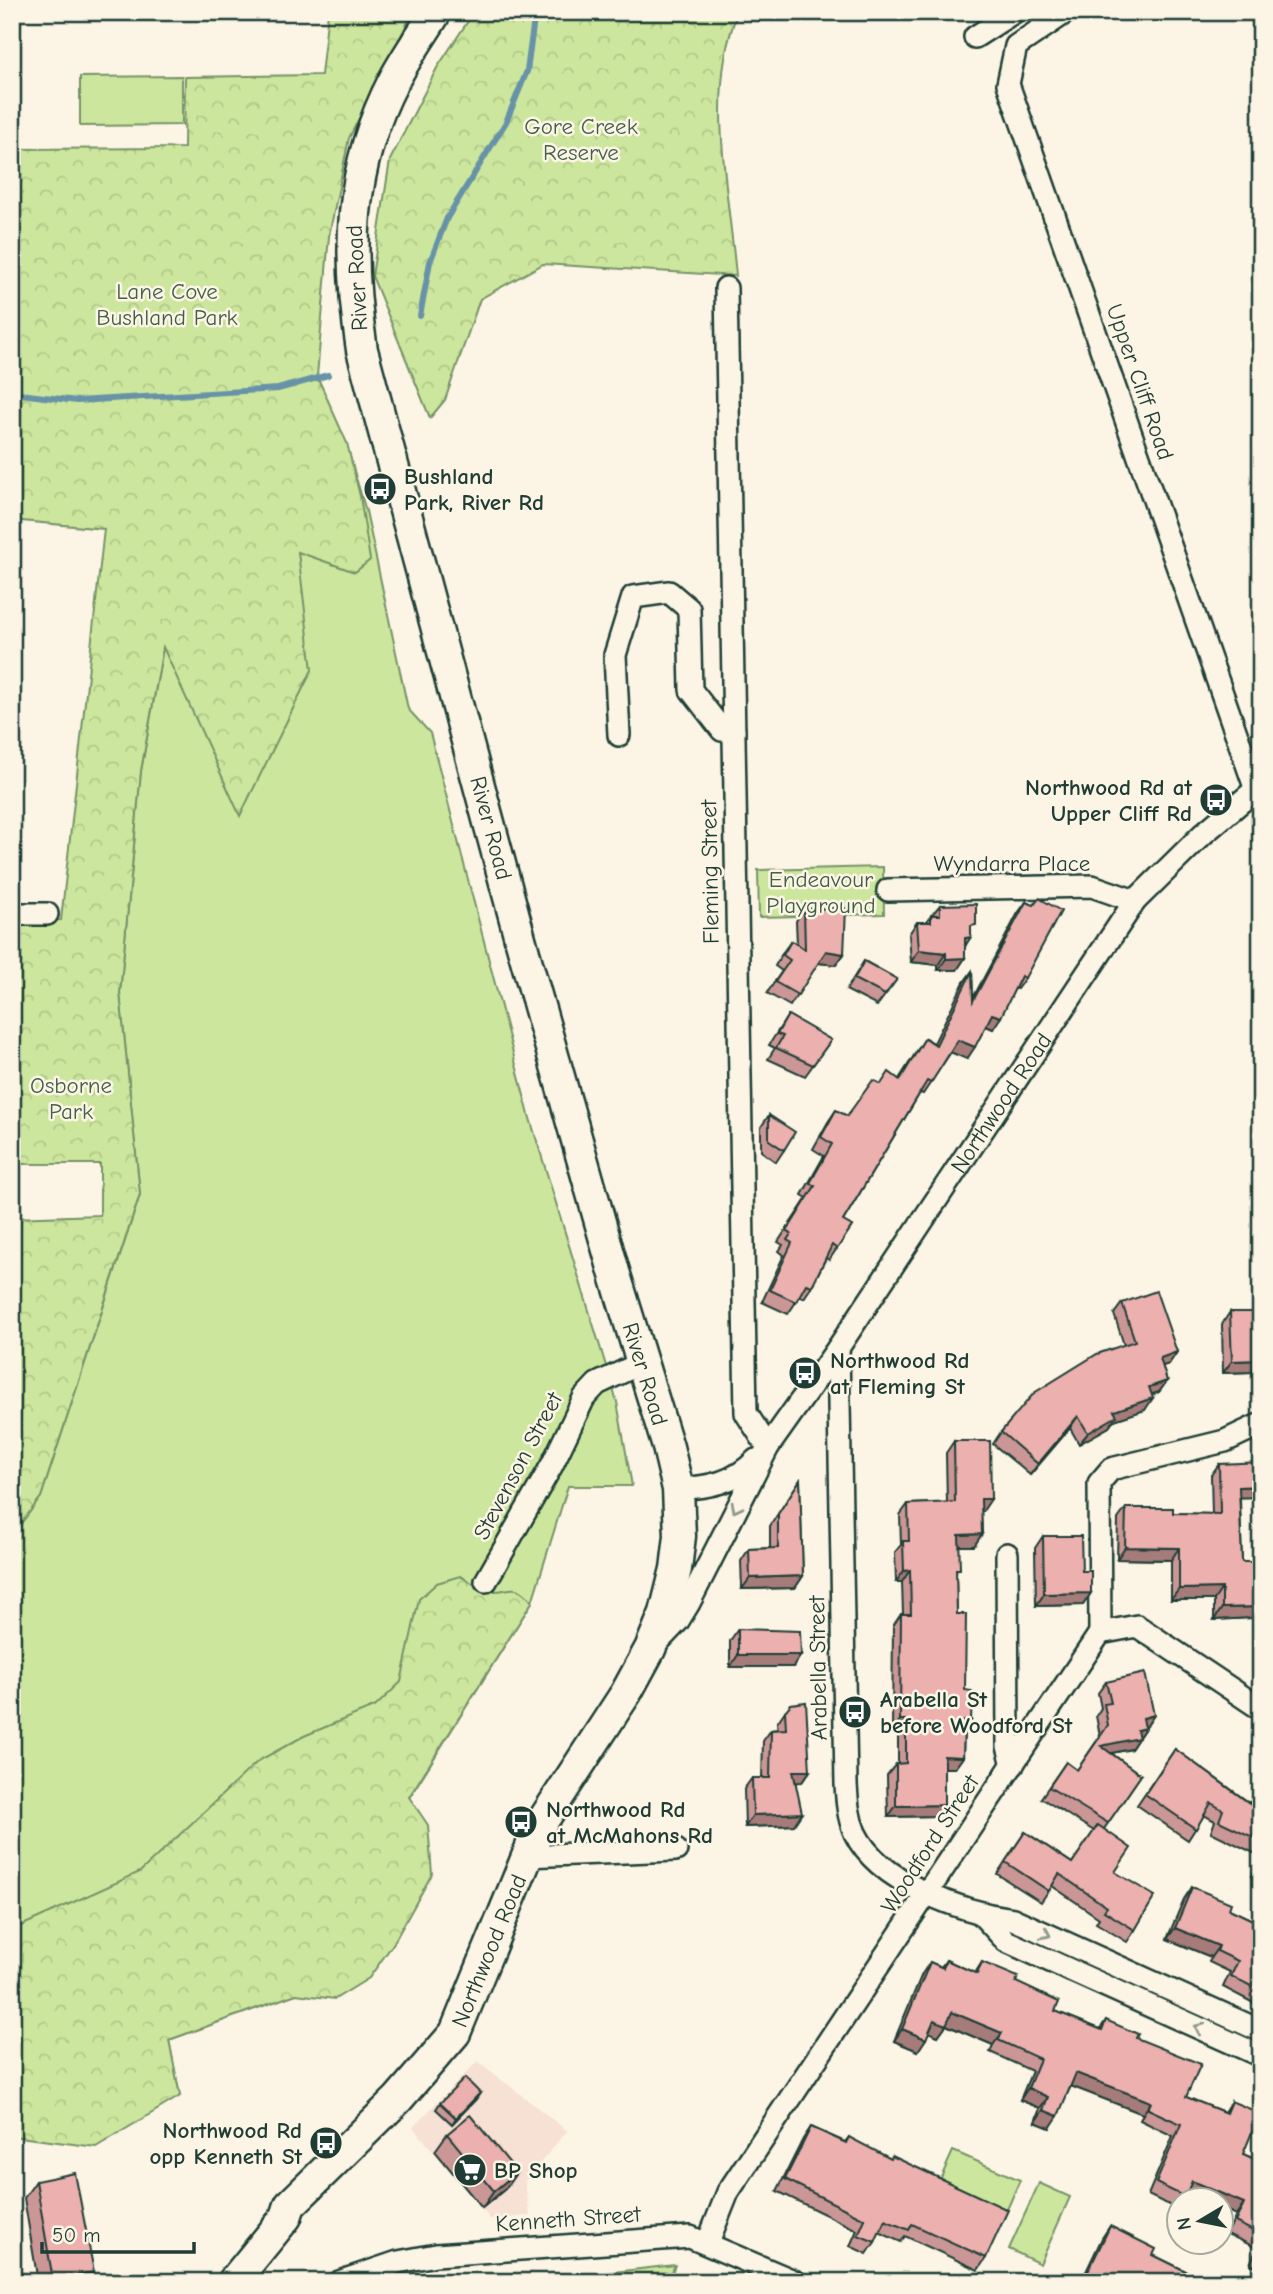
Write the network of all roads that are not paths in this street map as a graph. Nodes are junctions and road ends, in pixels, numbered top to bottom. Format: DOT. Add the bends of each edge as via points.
graph roads {
  1 [pos="436,12"];
  2 [pos="1014,12"];
  3 [pos="1066,12"];
  4 [pos="975,37"];
  5 [pos="726,288"];
  6 [pos="734,731"];
  7 [pos="619,735"];
  8 [pos="1258,788"];
  9 [pos="888,890"];
  10 [pos="1135,901"];
  11 [pos="12,914"];
  12 [pos="47,914"];
  13 [pos="838,1348"];
  14 [pos="641,1363"];
  15 [pos="1261,1424"];
  16 [pos="768,1447"];
  17 [pos="678,1489"];
  18 [pos="1007,1554"];
  19 [pos="486,1581"];
  20 [pos="1100,1633"];
  21 [pos="650,1650"];
  22 [pos="1261,1709"];
  23 [pos="1013,1765"];
  24 [pos="676,1850"];
  25 [pos="525,1856"];
  26 [pos="929,1892"];
  27 [pos="982,1915"];
  28 [pos="1261,2031"];
  29 [pos="1261,2056"];
  30 [pos="708,2242"];
  31 [pos="235,2276"];
  32 [pos="340,2282"];
  33 [pos="796,2282"];
  1 -- 14 [label="main road, River Road" via="379,111 356,192 351,238 360,336 521,942"];
  2 -- 4 [label="street"];
  3 -- 8 [label="street, Upper Cliff Road" via="1016,46 1009,84"];
  5 -- 6 [label="street, Fleming Street"];
  6 -- 7 [label="street" via="722,730 691,690 689,609 668,592 633,597 615,655"];
  6 -- 16 [label="street, Fleming Street" via="746,1413"];
  8 -- 10 [label="street, Northwood Road"];
  9 -- 10 [label="street, Wyndarra Place" via="1092,886"];
  10 -- 13 [label="street, Northwood Road"];
  11 -- 12 [label="street"];
  13 -- 16 [label="street, Northwood Road"];
  13 -- 26 [label="street, Arabella Street" via="848,1810 856,1835 874,1858 900,1879"];
  14 -- 17 [label="main road, River Road"];
  14 -- 19 [label="street, Stevenson Street" via="597,1384 584,1398"];
  15 -- 20 [label="street" via="1225,1441 1111,1469 1104,1475 1099,1483"];
  16 -- 17 [label="street, Northwood Road" via="737,1477 711,1487"];
  16 -- 21 [label="street, Northwood Road, one-way" via="678,1621"];
  17 -- 21 [label="main road, River Road" via="676,1569"];
  18 -- 23 [label="street" via="1008,1746"];
  20 -- 22 [label="street" via="1137,1626"];
  20 -- 23 [label="street, Woodford Street"];
  21 -- 25 [label="main road, Northwood Road" via="552,1804"];
  23 -- 26 [label="street, Woodford Street"];
  24 -- 25 [label="street"];
  25 -- 31 [label="main road, Northwood Road" via="469,2004 449,2041 398,2099 290,2205 286,2217"];
  26 -- 27 [label="street, Arabella Street"];
  26 -- 30 [label="street, Woodford Street" via="728,2192"];
  27 -- 28 [label="street, Arabella Street, one-way" via="1013,1919"];
  29 -- 27 [label="street, Arabella Street, one-way" via="1006,1941"];
  30 -- 32 [label="street, Kenneth Street" via="690,2237 436,2255 398,2262"];
  30 -- 33 [label="street, Kenneth Street"];
}
